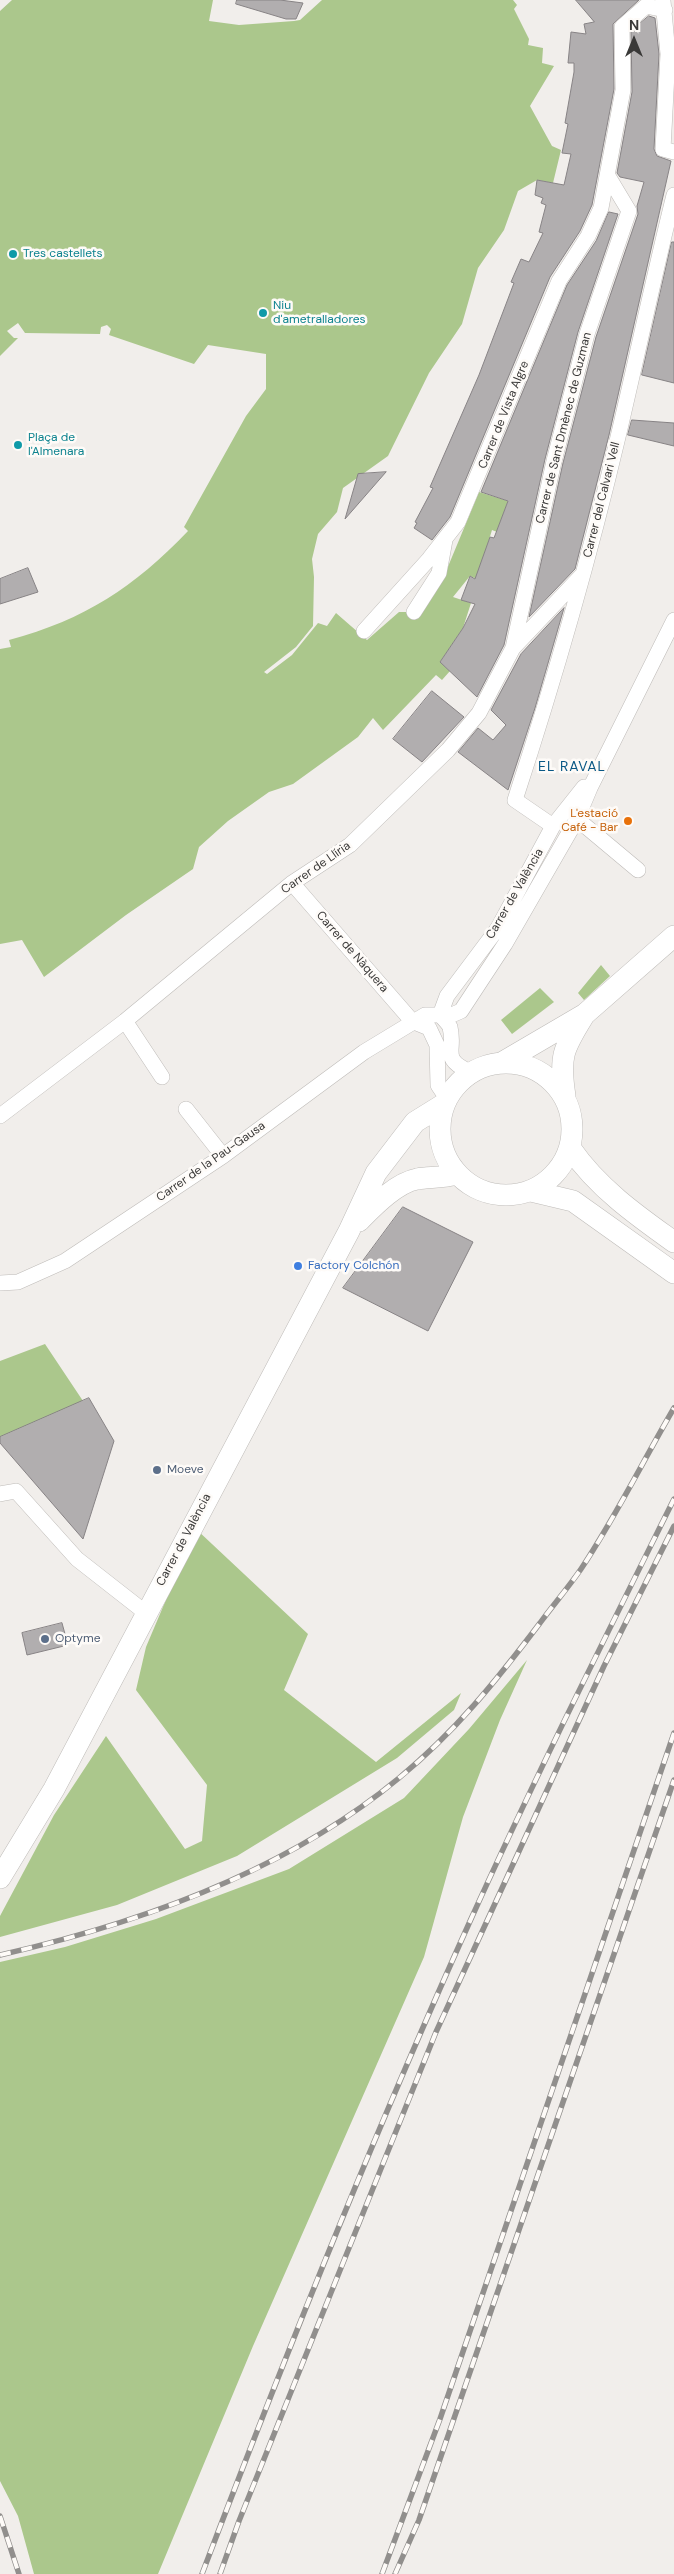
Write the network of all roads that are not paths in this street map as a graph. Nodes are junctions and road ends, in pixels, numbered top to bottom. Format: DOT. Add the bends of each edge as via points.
graph roads {
  1 [pos="664,5"];
  2 [pos="674,152"];
  3 [pos="608,176"];
  4 [pos="674,195"];
  5 [pos="445,539"];
  6 [pos="583,574"];
  7 [pos="414,612"];
  8 [pos="674,620"];
  9 [pos="364,631"];
  10 [pos="513,648"];
  11 [pos="590,788"];
  12 [pos="577,819"];
  13 [pos="553,826"];
  14 [pos="638,870"];
  15 [pos="292,883"];
  16 [pos="674,936"];
  17 [pos="446,1012"];
  18 [pos="584,1014"];
  19 [pos="126,1021"];
  20 [pos="412,1021"];
  21 [pos="503,1062"];
  22 [pos="470,1072"];
  23 [pos="162,1077"];
  24 [pos="565,1096"];
  25 [pos="445,1100"];
  26 [pos="186,1109"];
  27 [pos="0,1116"];
  28 [pos="571,1149"];
  29 [pos="223,1156"];
  30 [pos="457,1174"];
  31 [pos="531,1191"];
  32 [pos="349,1231"];
  33 [pos="674,1242"];
  34 [pos="674,1273"];
  35 [pos="0,1283"];
  36 [pos="0,1494"];
  37 [pos="146,1612"];
  38 [pos="0,1878"];
  1 -- 2 [label="street" via="668,54 663,149"];
  1 -- 3 [label="street, Carrer de Vista Algre" via="646,6 622,27 623,90"];
  3 -- 5 [label="street, Carrer de Vista Algre" via="600,208 588,236 559,281 477,481 458,522"];
  3 -- 10 [label="street, Carrer de Sant Dmènec de Guzman" via="629,211 588,334 554,461"];
  4 -- 6 [label="street, Carrer del Calvari Vell"];
  5 -- 7 [label="street" via="439,573"];
  5 -- 9 [label="street, Carrer de Vista Algre"];
  6 -- 10 [label="street, Carrer de Llíria"];
  6 -- 13 [label="street, Carrer del Calvari Vell" via="515,800"];
  8 -- 11 [label="street, Carrer de València"];
  10 -- 15 [label="street, Carrer de Llíria" via="479,713 448,750 350,845"];
  11 -- 12 [label="street, Carrer de València"];
  11 -- 13 [label="street, Carrer de València" via="584,787"];
  12 -- 14 [label="street"];
  12 -- 17 [label="street, Carrer de València" via="505,944 461,1010"];
  13 -- 17 [label="street, Carrer de València" via="498,928 446,996"];
  15 -- 19 [label="street, Carrer de Llíria"];
  15 -- 20 [label="street, Carrer de Nàquera"];
  16 -- 18 [label="main road"];
  17 -- 20 [label="street"];
  17 -- 22 [label="street" via="451,1057 456,1066"];
  18 -- 21 [label="main road"];
  18 -- 24 [label="main road" via="567,1042 561,1068"];
  19 -- 23 [label="street"];
  19 -- 27 [label="street, Carrer de Llíria"];
  20 -- 25 [label="street, Carrer de Nàquera" via="429,1028 437,1045 438,1085"];
  20 -- 29 [label="street, Carrer de la Pau-Gausa" via="364,1052"];
  21 -- 22 [label="main road"];
  21 -- 24 [label="main road" via="535,1069 549,1077"];
  22 -- 25 [label="main road"];
  24 -- 28 [label="main road" via="573,1122"];
  25 -- 30 [label="main road" via="439,1128 444,1153"];
  25 -- 32 [label="main road, Carrer de València" via="415,1122 376,1174"];
  26 -- 29 [label="street"];
  28 -- 31 [label="main road" via="562,1167"];
  28 -- 33 [label="main road" via="586,1170 634,1213"];
  29 -- 35 [label="street, Carrer de la Pau-Gausa" via="65,1261 18,1282"];
  30 -- 31 [label="main road" via="478,1190 504,1196"];
  30 -- 32 [label="main road, Carrer de València" via="416,1180 385,1196"];
  31 -- 34 [label="main road" via="573,1201"];
  32 -- 37 [label="main road, Carrer de València"];
  36 -- 37 [label="street" via="16,1491 77,1559"];
  37 -- 38 [label="main road, Carrer de València" via="54,1789"];
}
